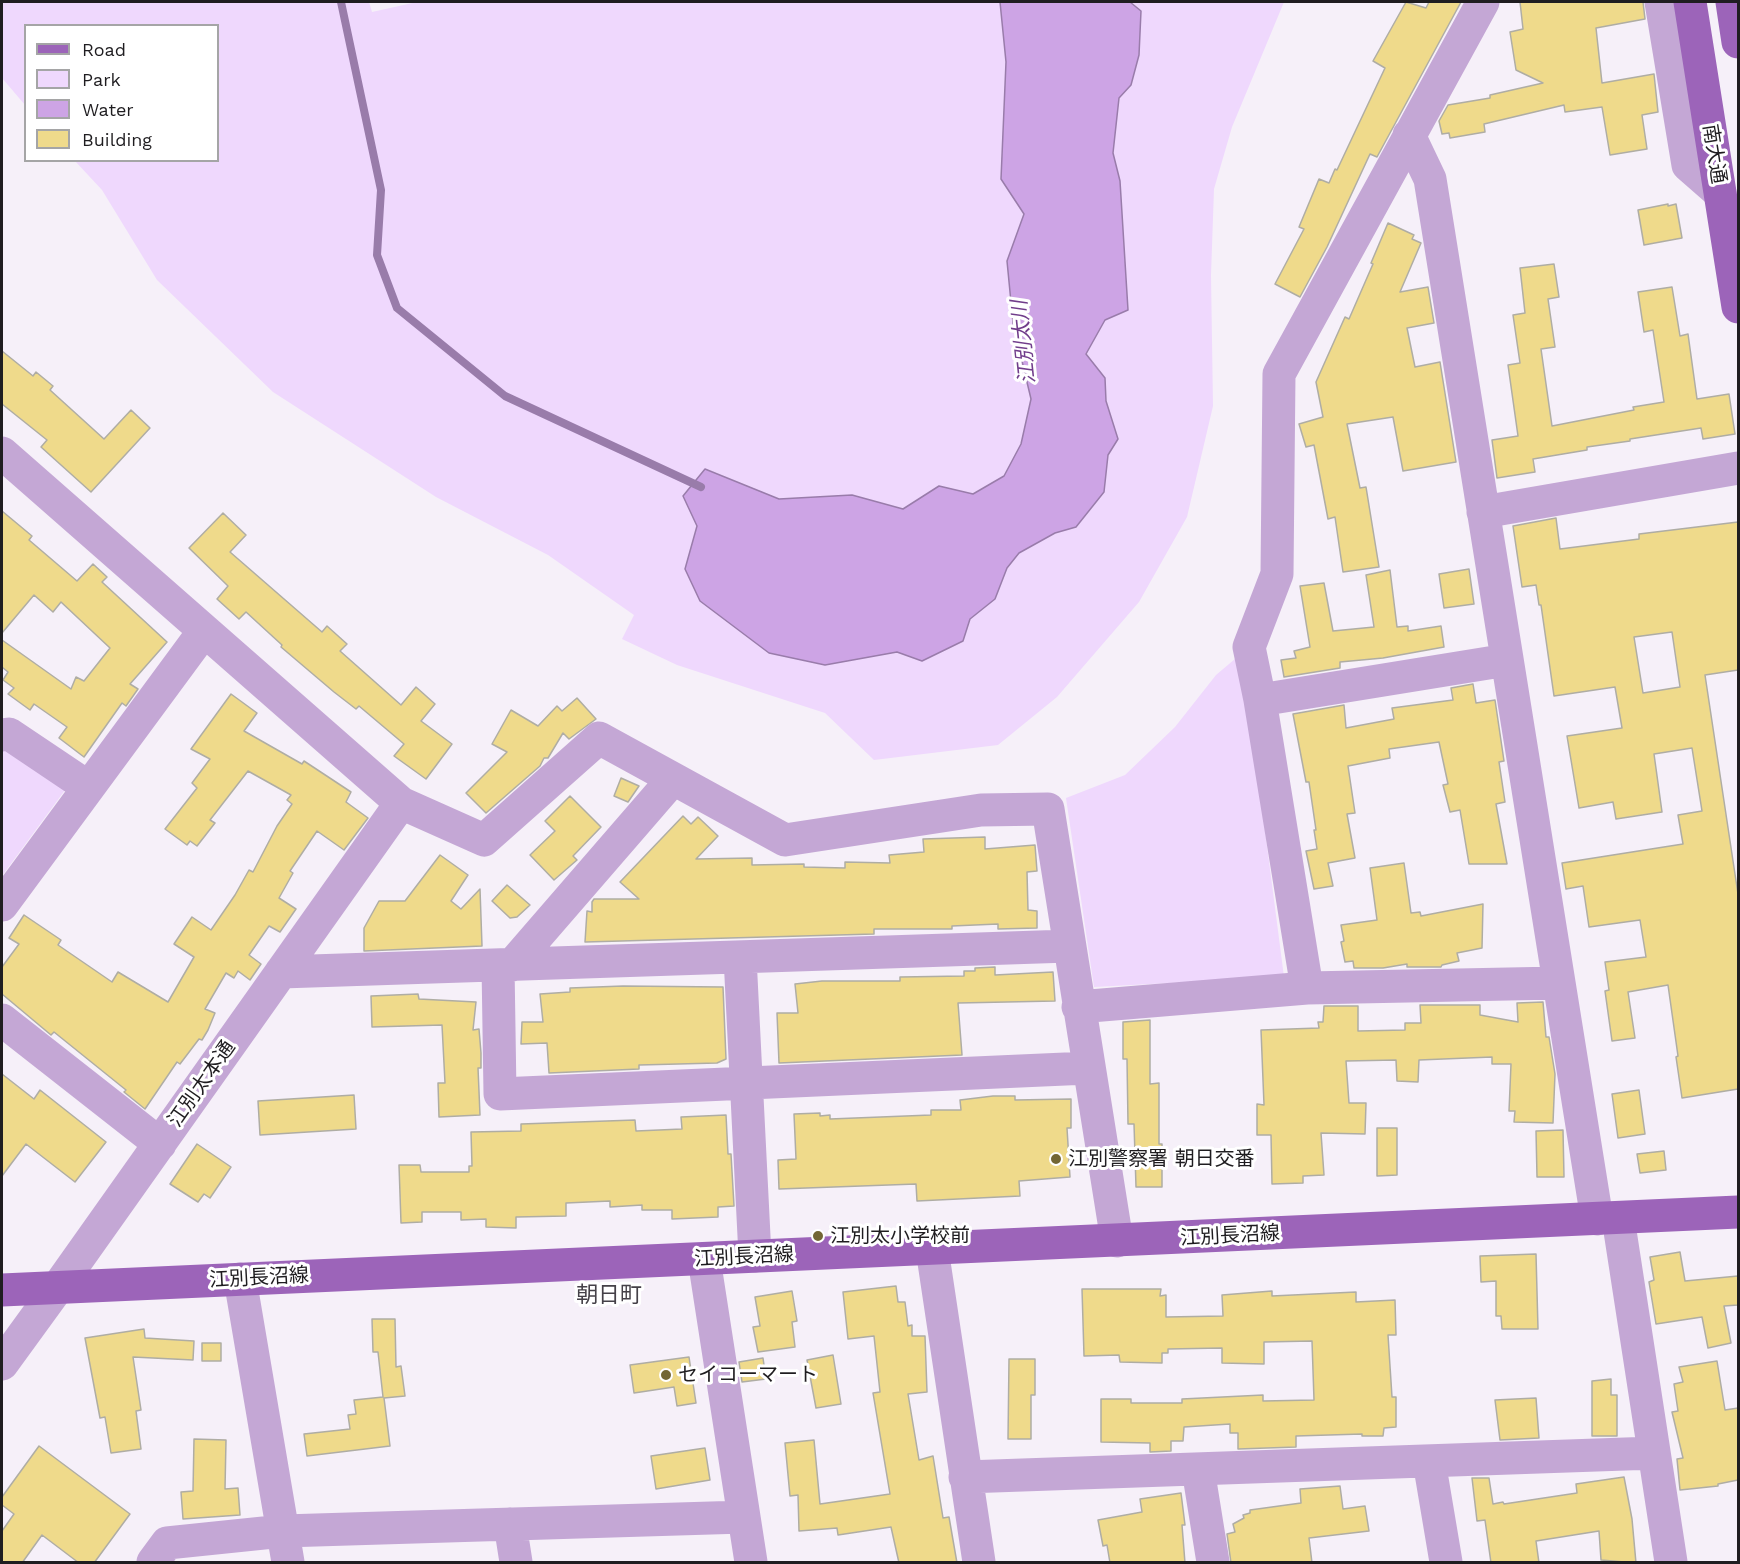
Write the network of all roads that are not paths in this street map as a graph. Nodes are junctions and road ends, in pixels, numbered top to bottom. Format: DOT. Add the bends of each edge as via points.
graph roads {
  1 [pos="1483,2"];
  2 [pos="1661,2"];
  3 [pos="1690,2"];
  4 [pos="1732,2"];
  5 [pos="1738,42"];
  6 [pos="1409,135"];
  7 [pos="1720,193"];
  8 [pos="1738,307"];
  9 [pos="2,453"];
  10 [pos="1738,468"];
  11 [pos="1483,512"];
  12 [pos="204,631"];
  13 [pos="1507,660"];
  14 [pos="1260,700"];
  15 [pos="2,735"];
  16 [pos="673,779"];
  17 [pos="88,787"];
  18 [pos="400,803"];
  19 [pos="2,905"];
  20 [pos="1069,946"];
  21 [pos="740,957"];
  22 [pos="505,965"];
  23 [pos="281,972"];
  24 [pos="1559,983"];
  25 [pos="1307,988"];
  26 [pos="1078,1007"];
  27 [pos="2,1020"];
  28 [pos="1088,1068"];
  29 [pos="747,1083"];
  30 [pos="160,1144"];
  31 [pos="1738,1212"];
  32 [pos="1608,1219"];
  33 [pos="1117,1240"];
  34 [pos="932,1249"];
  35 [pos="755,1256"];
  36 [pos="704,1259"];
  37 [pos="240,1279"];
  38 [pos="58,1287"];
  39 [pos="2,1290"];
  40 [pos="2,1364"];
  41 [pos="1654,1453"];
  42 [pos="1429,1461"];
  43 [pos="1198,1469"];
  44 [pos="965,1477"];
  45 [pos="744,1517"];
  46 [pos="510,1524"];
  47 [pos="285,1547"];
  48 [pos="153,1563"];
  49 [pos="516,1563"];
  50 [pos="751,1563"];
  51 [pos="979,1563"];
  52 [pos="1213,1563"];
  53 [pos="1446,1563"];
  54 [pos="1671,1563"];
  1 -- 6 [label="street"];
  2 -- 7 [label="street" via="1688,165"];
  3 -- 7 [label="main road, 南大通"];
  4 -- 5 [label="main road"];
  6 -- 11 [label="street" via="1430,178"];
  6 -- 14 [label="street" via="1279,374 1277,574 1249,647"];
  7 -- 8 [label="main road, 南大通"];
  9 -- 12 [label="street"];
  10 -- 11 [label="street"];
  11 -- 13 [label="street"];
  12 -- 17 [label="street"];
  12 -- 18 [label="street"];
  13 -- 14 [label="street"];
  13 -- 24 [label="street"];
  14 -- 25 [label="street"];
  15 -- 17 [label="street" via="9,734"];
  16 -- 18 [label="street" via="599,738 484,840"];
  16 -- 20 [label="street" via="784,840 981,810 1048,809"];
  16 -- 22 [label="street"];
  17 -- 19 [label="street"];
  18 -- 23 [label="street, 江別太本通"];
  20 -- 21 [label="street"];
  20 -- 26 [label="street"];
  21 -- 22 [label="street"];
  21 -- 29 [label="street"];
  22 -- 23 [label="street"];
  22 -- 29 [label="street" via="500,1094"];
  23 -- 30 [label="street, 江別太本通"];
  24 -- 25 [label="street"];
  24 -- 32 [label="street"];
  25 -- 26 [label="street"];
  26 -- 28 [label="street"];
  27 -- 30 [label="street"];
  28 -- 29 [label="street"];
  28 -- 33 [label="street"];
  29 -- 35 [label="street"];
  30 -- 38 [label="street, 江別太本通"];
  31 -- 32 [label="main road, 江別長沼線"];
  32 -- 33 [label="main road, 江別長沼線"];
  32 -- 41 [label="street"];
  33 -- 34 [label="main road, 江別長沼線"];
  34 -- 35 [label="main road, 江別長沼線"];
  34 -- 44 [label="street"];
  35 -- 36 [label="main road, 江別長沼線"];
  36 -- 37 [label="main road, 江別長沼線"];
  36 -- 45 [label="street"];
  37 -- 38 [label="main road, 江別長沼線"];
  37 -- 47 [label="street"];
  38 -- 39 [label="main road, 江別長沼線"];
  38 -- 40 [label="street, 江別太本通"];
  41 -- 42 [label="street"];
  41 -- 54 [label="street"];
  42 -- 43 [label="street"];
  42 -- 53 [label="street"];
  43 -- 44 [label="street"];
  43 -- 52 [label="street"];
  44 -- 51 [label="street"];
  45 -- 46 [label="street"];
  45 -- 50 [label="street"];
  46 -- 47 [label="street"];
  46 -- 49 [label="street"];
  47 -- 48 [label="street" via="167,1543"];
}
